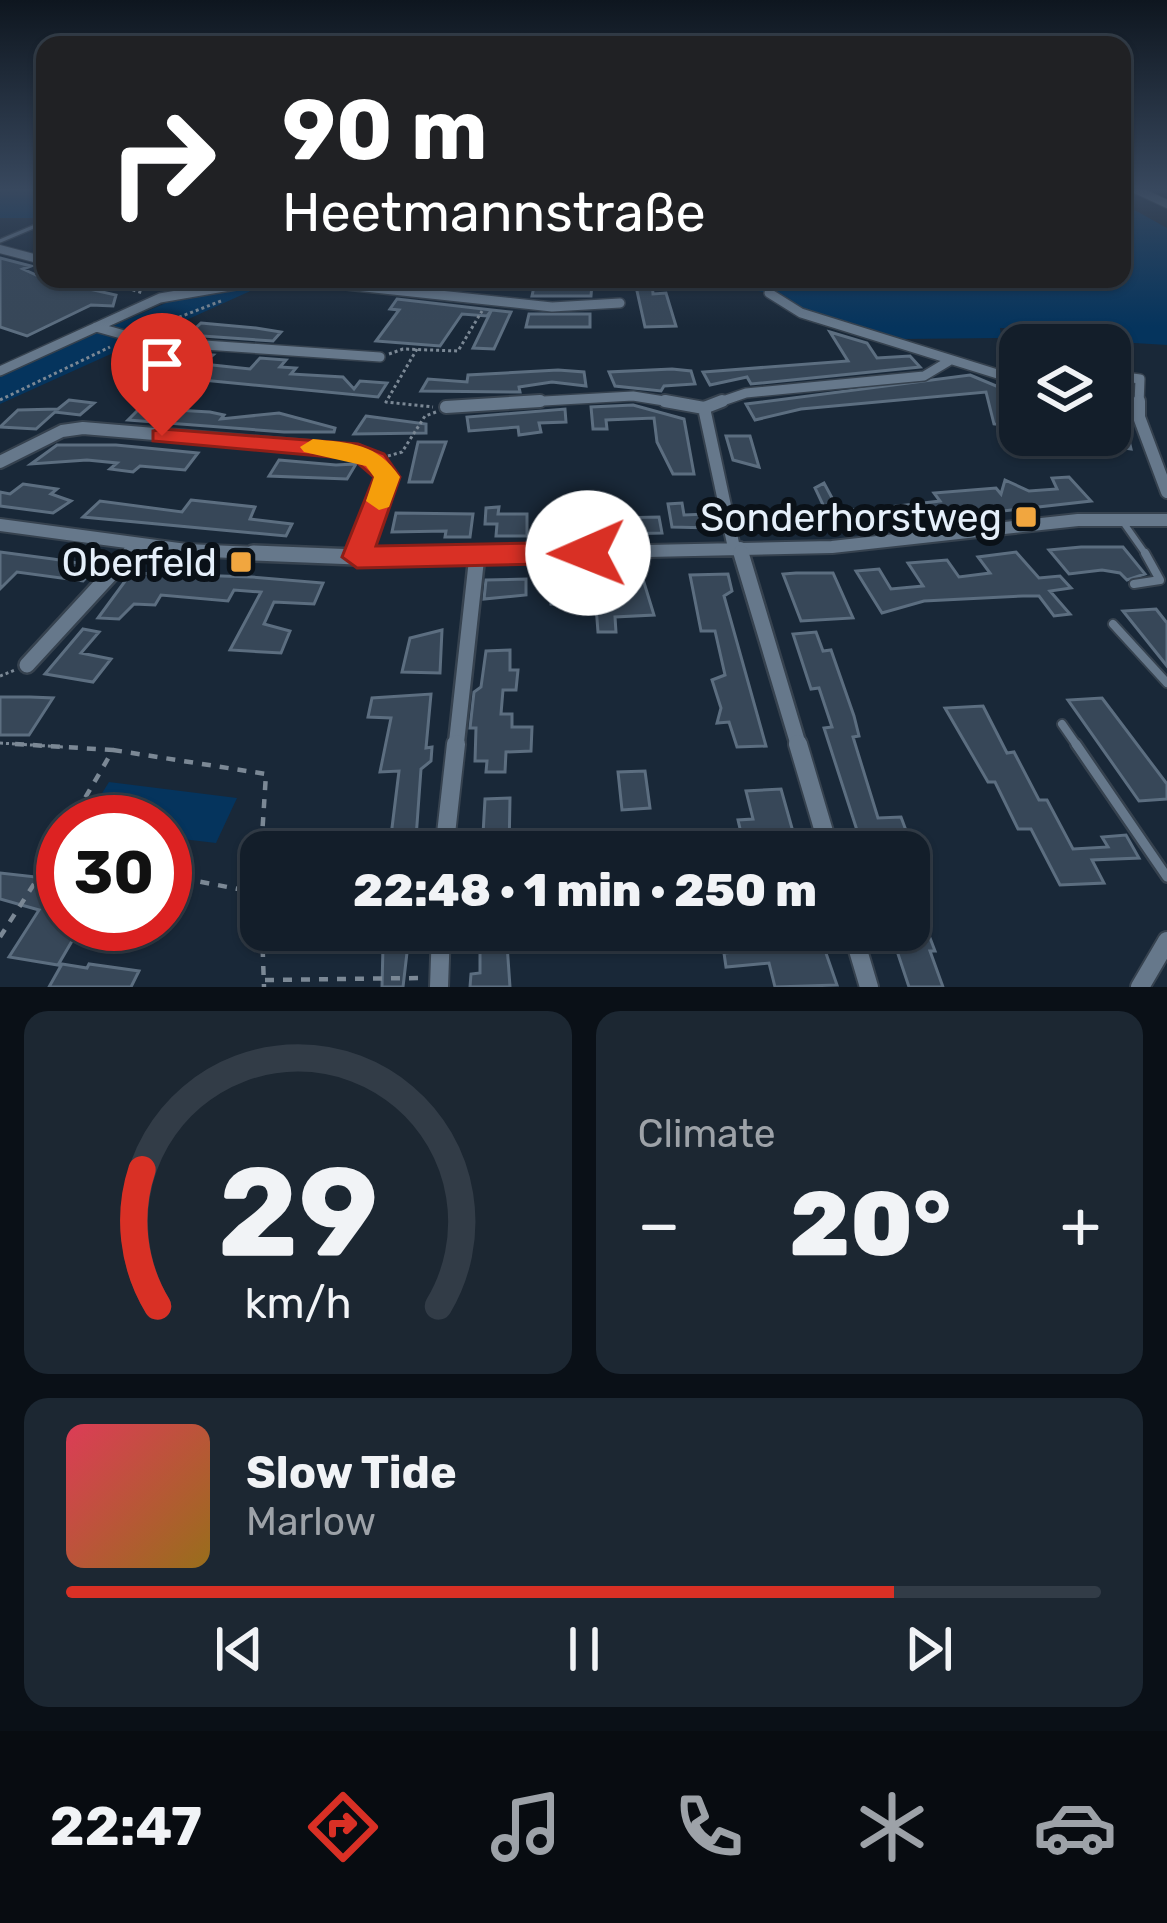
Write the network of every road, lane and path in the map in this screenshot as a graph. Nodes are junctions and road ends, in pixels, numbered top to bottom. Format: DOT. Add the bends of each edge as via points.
graph roads {
  1 [pos="0,245"];
  2 [pos="36,256"];
  3 [pos="126,288"];
  4 [pos="210,288"];
  5 [pos="334,288"];
  6 [pos="769,293"];
  7 [pos="151,296"];
  8 [pos="620,303"];
  9 [pos="485,307"];
  10 [pos="96,327"];
  11 [pos="417,350"];
  12 [pos="380,357"];
  13 [pos="949,361"];
  14 [pos="0,370"];
  15 [pos="999,375"];
  16 [pos="1131,378"];
  17 [pos="430,406"];
  18 [pos="446,407"];
  19 [pos="704,408"];
  20 [pos="425,416"];
  21 [pos="375,460"];
  22 [pos="0,462"];
  23 [pos="1167,492"];
  24 [pos="1121,519"];
  25 [pos="1167,520"];
  26 [pos="0,525"];
  27 [pos="138,544"];
  28 [pos="737,548"];
  29 [pos="477,555"];
  30 [pos="357,557"];
  31 [pos="1133,584"];
  32 [pos="1113,624"];
  33 [pos="27,665"];
  34 [pos="1167,683"];
  35 [pos="1062,724"];
  36 [pos="0,743"];
  37 [pos="112,750"];
  38 [pos="86,795"];
  39 [pos="262,831"];
  40 [pos="446,831"];
  41 [pos="824,831"];
  42 [pos="1167,878"];
  43 [pos="192,880"];
  44 [pos="36,881"];
  45 [pos="240,889"];
  46 [pos="0,937"];
  47 [pos="1167,940"];
  48 [pos="263,951"];
  49 [pos="441,951"];
  50 [pos="858,951"];
  51 [pos="440,982"];
  52 [pos="265,984"];
  53 [pos="869,987"];
  54 [pos="1140,987"];
  1 -- 2 [label="street"];
  3 -- 7 [label="path"];
  4 -- 10 [label="street" via="161,298"];
  5 -- 8 [label="street" via="564,309"];
  6 -- 13 [label="street" via="802,313"];
  9 -- 11 [label="path" via="458,351"];
  10 -- 12 [label="street" via="146,341"];
  10 -- 14 [label="street"];
  11 -- 12 [label="path"];
  11 -- 17 [label="path" via="386,402"];
  13 -- 15 [label="street"];
  13 -- 19 [label="street" via="924,376 746,393"];
  16 -- 23 [label="street" via="1140,380 1138,418"];
  18 -- 19 [label="street" via="633,396"];
  19 -- 28 [label="street"];
  20 -- 21 [label="path" via="402,452"];
  21 -- 22 [label="street" via="358,452 83,428"];
  21 -- 30 [label="street" via="387,477"];
  24 -- 25 [label="street"];
  24 -- 28 [label="street" via="853,546"];
  24 -- 31 [label="lane" via="1160,574"];
  26 -- 27 [label="street"];
  27 -- 30 [label="street"];
  27 -- 33 [label="street"];
  28 -- 29 [label="street"];
  28 -- 41 [label="street"];
  29 -- 30 [label="street"];
  29 -- 40 [label="street"];
  32 -- 34 [label="lane"];
  35 -- 42 [label="lane"];
  36 -- 37 [label="path"];
  37 -- 38 [label="path"];
  37 -- 39 [label="path" via="266,774"];
  43 -- 45 [label="path"];
  44 -- 46 [label="path"];
  47 -- 54 [label="street"];
  48 -- 52 [label="path"];
  49 -- 51 [label="street"];
  50 -- 53 [label="street"];
  51 -- 52 [label="path"];
}
